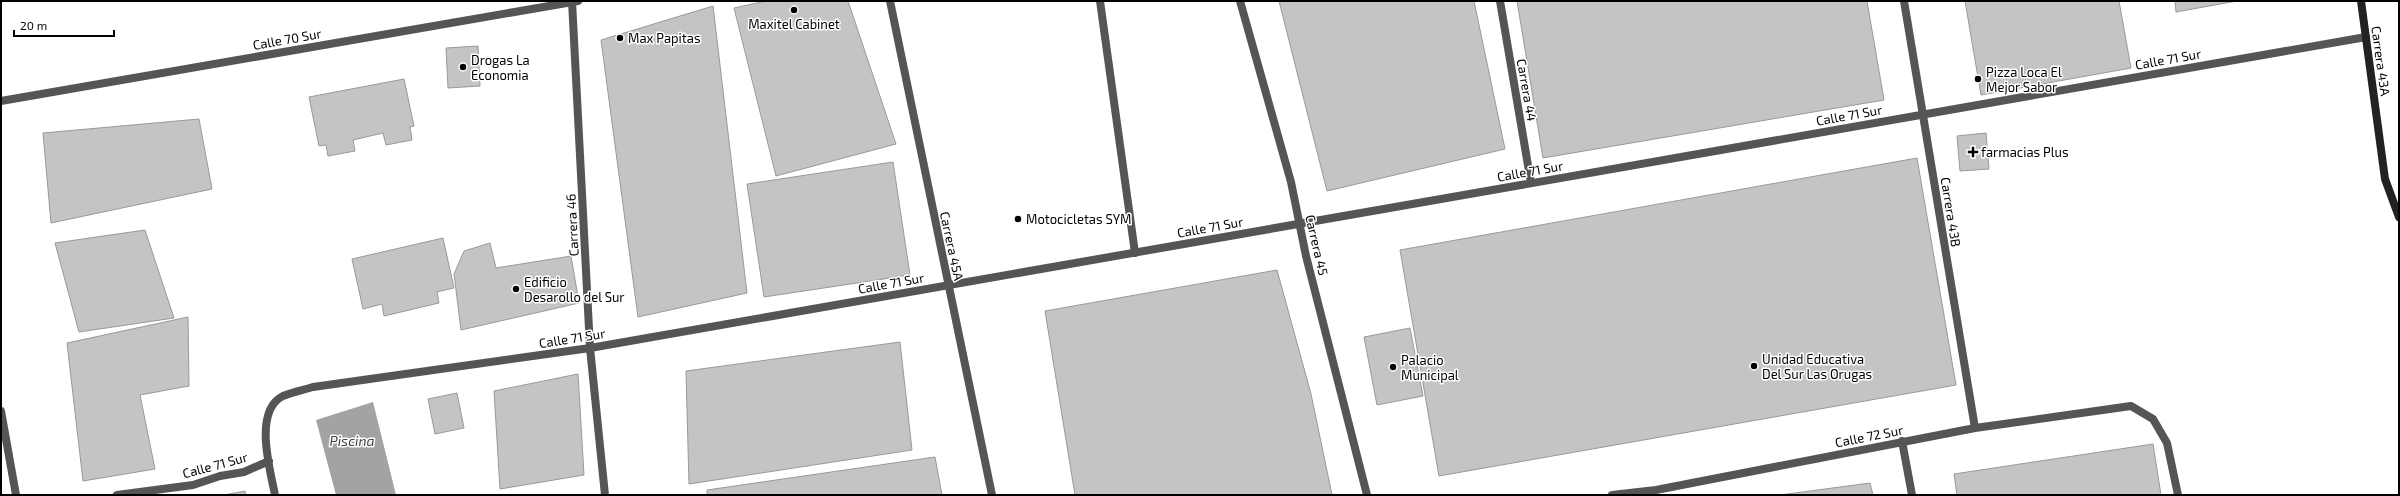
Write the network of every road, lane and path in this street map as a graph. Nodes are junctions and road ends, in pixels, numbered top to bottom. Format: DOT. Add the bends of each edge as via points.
graph roads {
  1 [pos="574,1"];
  2 [pos="890,1"];
  3 [pos="1100,1"];
  4 [pos="1240,1"];
  5 [pos="1500,1"];
  6 [pos="1904,1"];
  7 [pos="2361,1"];
  8 [pos="2366,37"];
  9 [pos="1,101"];
  10 [pos="1923,114"];
  11 [pos="1531,183"];
  12 [pos="2399,217"];
  13 [pos="1300,224"];
  14 [pos="1135,253"];
  15 [pos="948,285"];
  16 [pos="590,348"];
  17 [pos="1,411"];
  18 [pos="1975,428"];
  19 [pos="1902,441"];
  20 [pos="269,461"];
  21 [pos="1656,492"];
  22 [pos="16,495"];
  23 [pos="117,495"];
  24 [pos="275,495"];
  25 [pos="606,495"];
  26 [pos="992,495"];
  27 [pos="1367,495"];
  28 [pos="1612,495"];
  29 [pos="1912,495"];
  30 [pos="2178,495"];
  1 -- 9 [label="street, Calle 70 Sur"];
  1 -- 16 [label="street, Carrera 46"];
  2 -- 15 [label="street, Carrera 45A"];
  3 -- 14 [label="street"];
  4 -- 13 [label="street, Carrera 45" via="1291,182"];
  5 -- 11 [label="street, Carrera 44"];
  6 -- 10 [label="street, Carrera 43B"];
  7 -- 8 [label="street, Carrera 43A"];
  8 -- 10 [label="street, Calle 71 Sur"];
  8 -- 12 [label="street, Carrera 43A" via="2385,179"];
  10 -- 11 [label="street, Calle 71 Sur"];
  10 -- 18 [label="street, Carrera 43B"];
  11 -- 13 [label="street, Calle 71 Sur"];
  13 -- 14 [label="street, Calle 71 Sur"];
  13 -- 27 [label="street, Carrera 45"];
  14 -- 15 [label="street, Calle 71 Sur"];
  15 -- 16 [label="street, Calle 71 Sur"];
  15 -- 26 [label="street, Carrera 45A"];
  16 -- 20 [label="street, Calle 71 Sur" via="313,387 282,397 271,407 265,428"];
  16 -- 25 [label="street, Carrera 46"];
  17 -- 22 [label="street"];
  18 -- 19 [label="street, Calle 72 Sur"];
  18 -- 30 [label="street, Calle 72 Sur" via="2131,406 2153,419 2167,443"];
  19 -- 21 [label="street, Calle 72 Sur"];
  19 -- 29 [label="street"];
  20 -- 23 [label="street, Calle 71 Sur" via="244,472 220,476 193,485"];
  20 -- 24 [label="street"];
  21 -- 28 [label="street, Calle 72 Sur"];
}
